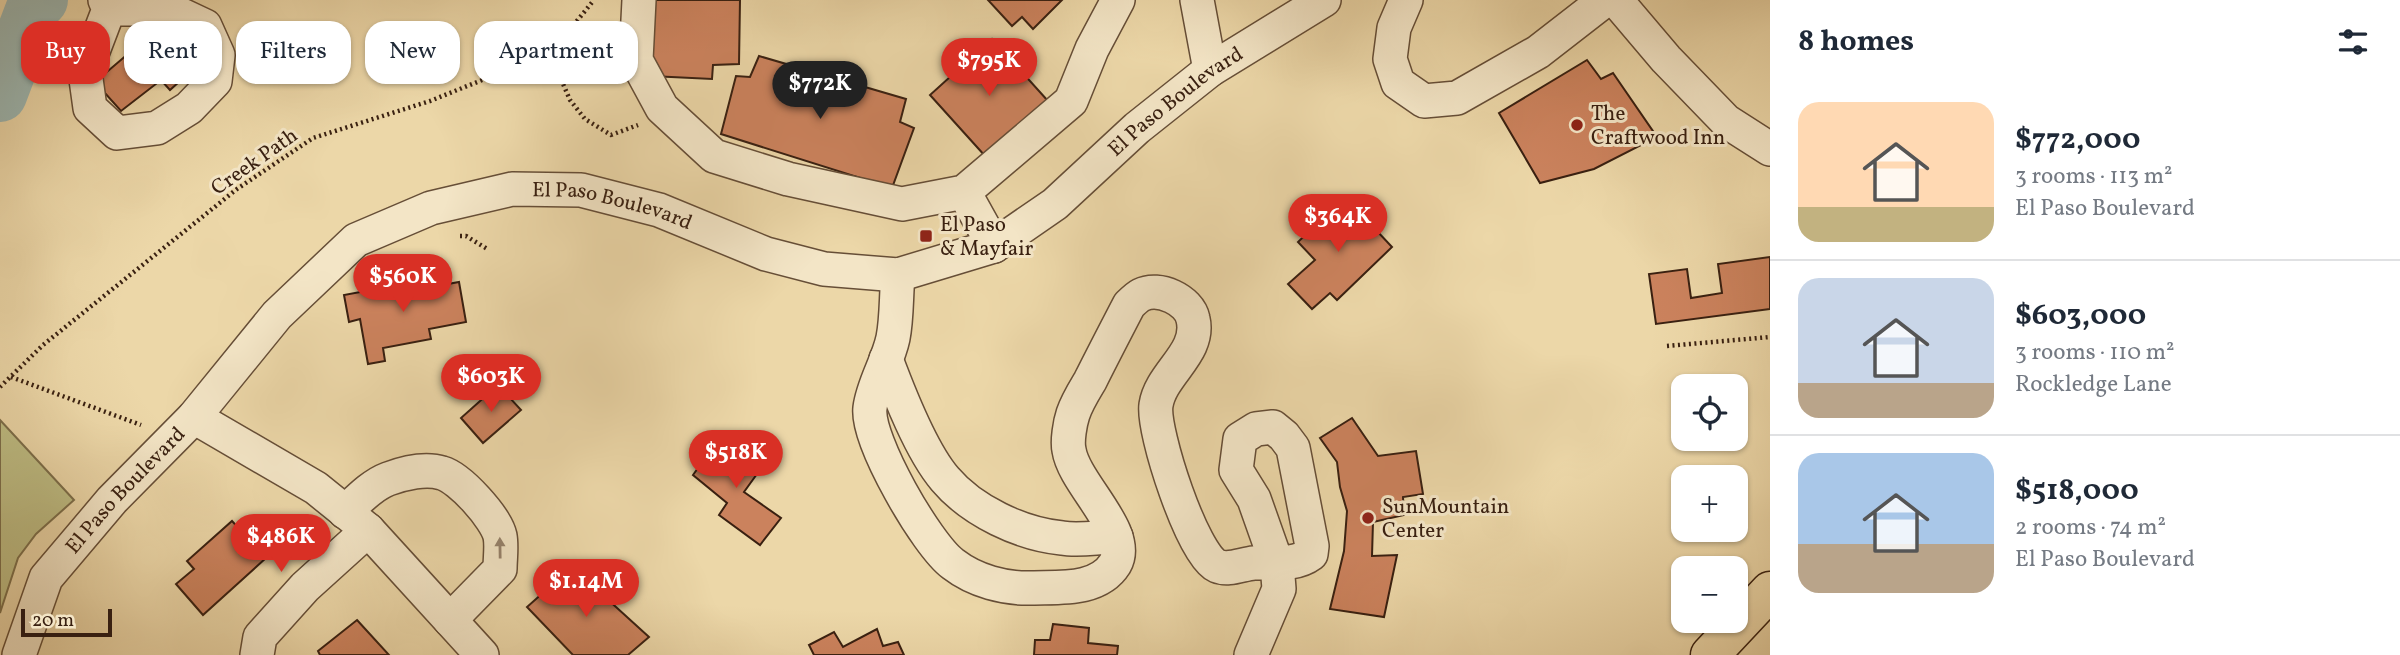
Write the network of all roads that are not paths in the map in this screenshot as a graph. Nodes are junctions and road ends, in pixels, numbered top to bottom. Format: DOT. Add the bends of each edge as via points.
graph roads {
  1 [pos="639,0"];
  2 [pos="1118,0"];
  3 [pos="1197,0"];
  4 [pos="1324,0"];
  5 [pos="1406,0"];
  6 [pos="1605,0"];
  7 [pos="1616,0"];
  8 [pos="1210,70"];
  9 [pos="1770,149"];
  10 [pos="964,192"];
  11 [pos="994,246"];
  12 [pos="898,275"];
  13 [pos="886,359"];
  14 [pos="194,417"];
  15 [pos="357,521"];
  16 [pos="1115,537"];
  17 [pos="1770,591"];
  18 [pos="450,620"];
  19 [pos="19,655"];
  20 [pos="257,655"];
  21 [pos="482,655"];
  22 [pos="1251,655"];
  23 [pos="1710,655"];
  1 -- 10 [label="street" via="636,60 662,108 714,156 789,179 902,204"];
  2 -- 10 [label="street" via="1071,100"];
  3 -- 8 [label="street"];
  4 -- 8 [label="street, El Paso Boulevard"];
  5 -- 6 [label="street" via="1394,28 1390,59 1398,83 1424,101 1457,98 1538,52"];
  7 -- 9 [label="street" via="1727,121"];
  8 -- 11 [label="street, El Paso Boulevard" via="1137,128 1055,204"];
  10 -- 11 [label="street"];
  11 -- 12 [label="street, El Paso Boulevard"];
  12 -- 13 [label="street" via="893,338"];
  12 -- 14 [label="street, El Paso Boulevard" via="824,269 766,254 659,210 582,190 512,189 431,208 355,240 278,315"];
  13 -- 16 [label="street" via="925,446 957,490 993,516 1031,533 1065,539"];
  13 -- 16 [label="street" via="869,409 871,432 919,523 952,564 986,582 1024,589 1068,587 1094,582 1106,574 1116,562 1119,547"];
  14 -- 15 [label="street" via="316,488"];
  14 -- 19 [label="street, El Paso Boulevard" via="112,500 46,578"];
  15 -- 18 [label="street"];
  18 -- 15 [label="street, one-way" via="500,569 500,536 489,512 443,473 411,472 386,479 367,492"];
  15 -- 20 [label="street" via="260,637"];
  16 -- 22 [label="street" via="1078,475 1069,449 1073,414 1129,305 1142,294 1157,293 1179,300 1193,317 1194,338 1155,406 1159,440 1191,532 1216,566 1277,564 1279,589"];
  17 -- 23 [label="highway"];
  18 -- 21 [label="street"];
}
